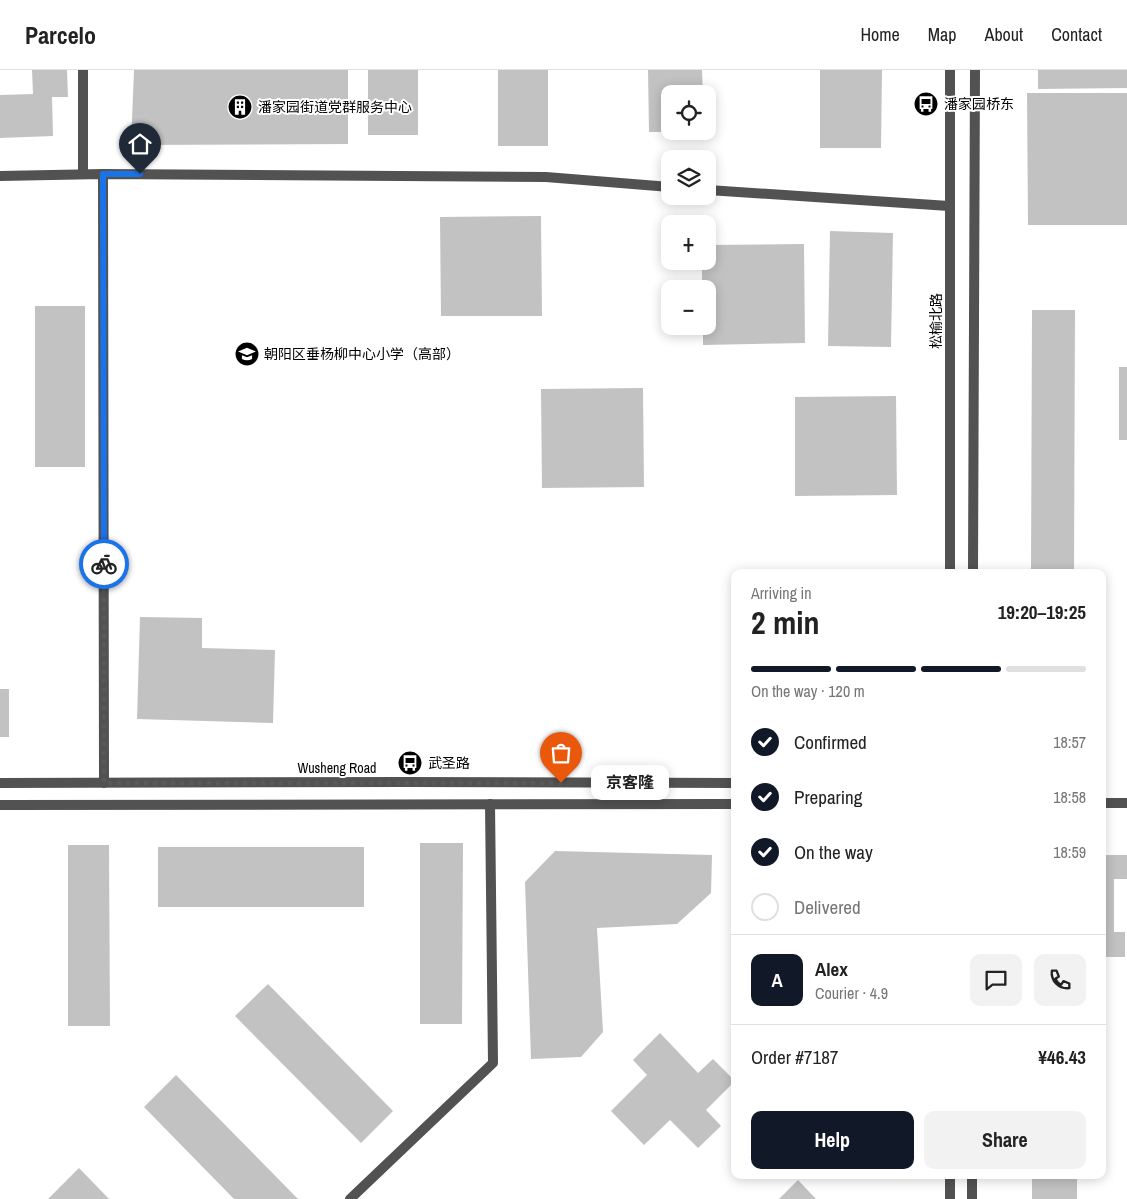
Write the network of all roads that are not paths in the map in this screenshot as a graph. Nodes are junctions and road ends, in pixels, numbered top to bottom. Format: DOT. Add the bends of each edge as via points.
graph roads {
  1 [pos="82,70"];
  2 [pos="950,70"];
  3 [pos="975,70"];
  4 [pos="83,174"];
  5 [pos="103,174"];
  6 [pos="0,176"];
  7 [pos="661,186"];
  8 [pos="716,191"];
  9 [pos="949,206"];
  10 [pos="950,569"];
  11 [pos="973,569"];
  12 [pos="0,783"];
  13 [pos="104,783"];
  14 [pos="731,784"];
  15 [pos="1106,803"];
  16 [pos="1127,803"];
  17 [pos="490,804"];
  18 [pos="731,804"];
  19 [pos="0,805"];
  20 [pos="950,1179"];
  21 [pos="972,1179"];
  22 [pos="350,1199"];
  23 [pos="950,1199"];
  24 [pos="972,1199"];
  1 -- 4 [label="street"];
  2 -- 9 [label="street, 松榆北路"];
  3 -- 11 [label="street"];
  4 -- 5 [label="street"];
  4 -- 6 [label="street"];
  5 -- 7 [label="street" via="546,178"];
  5 -- 13 [label="street"];
  8 -- 9 [label="street"];
  9 -- 10 [label="street, 松榆北路"];
  12 -- 13 [label="street, Wusheng Road"];
  13 -- 14 [label="street, Wusheng Road"];
  15 -- 16 [label="street"];
  17 -- 18 [label="street"];
  17 -- 19 [label="street"];
  17 -- 22 [label="street" via="493,1063"];
  20 -- 23 [label="street"];
  21 -- 24 [label="street"];
}
